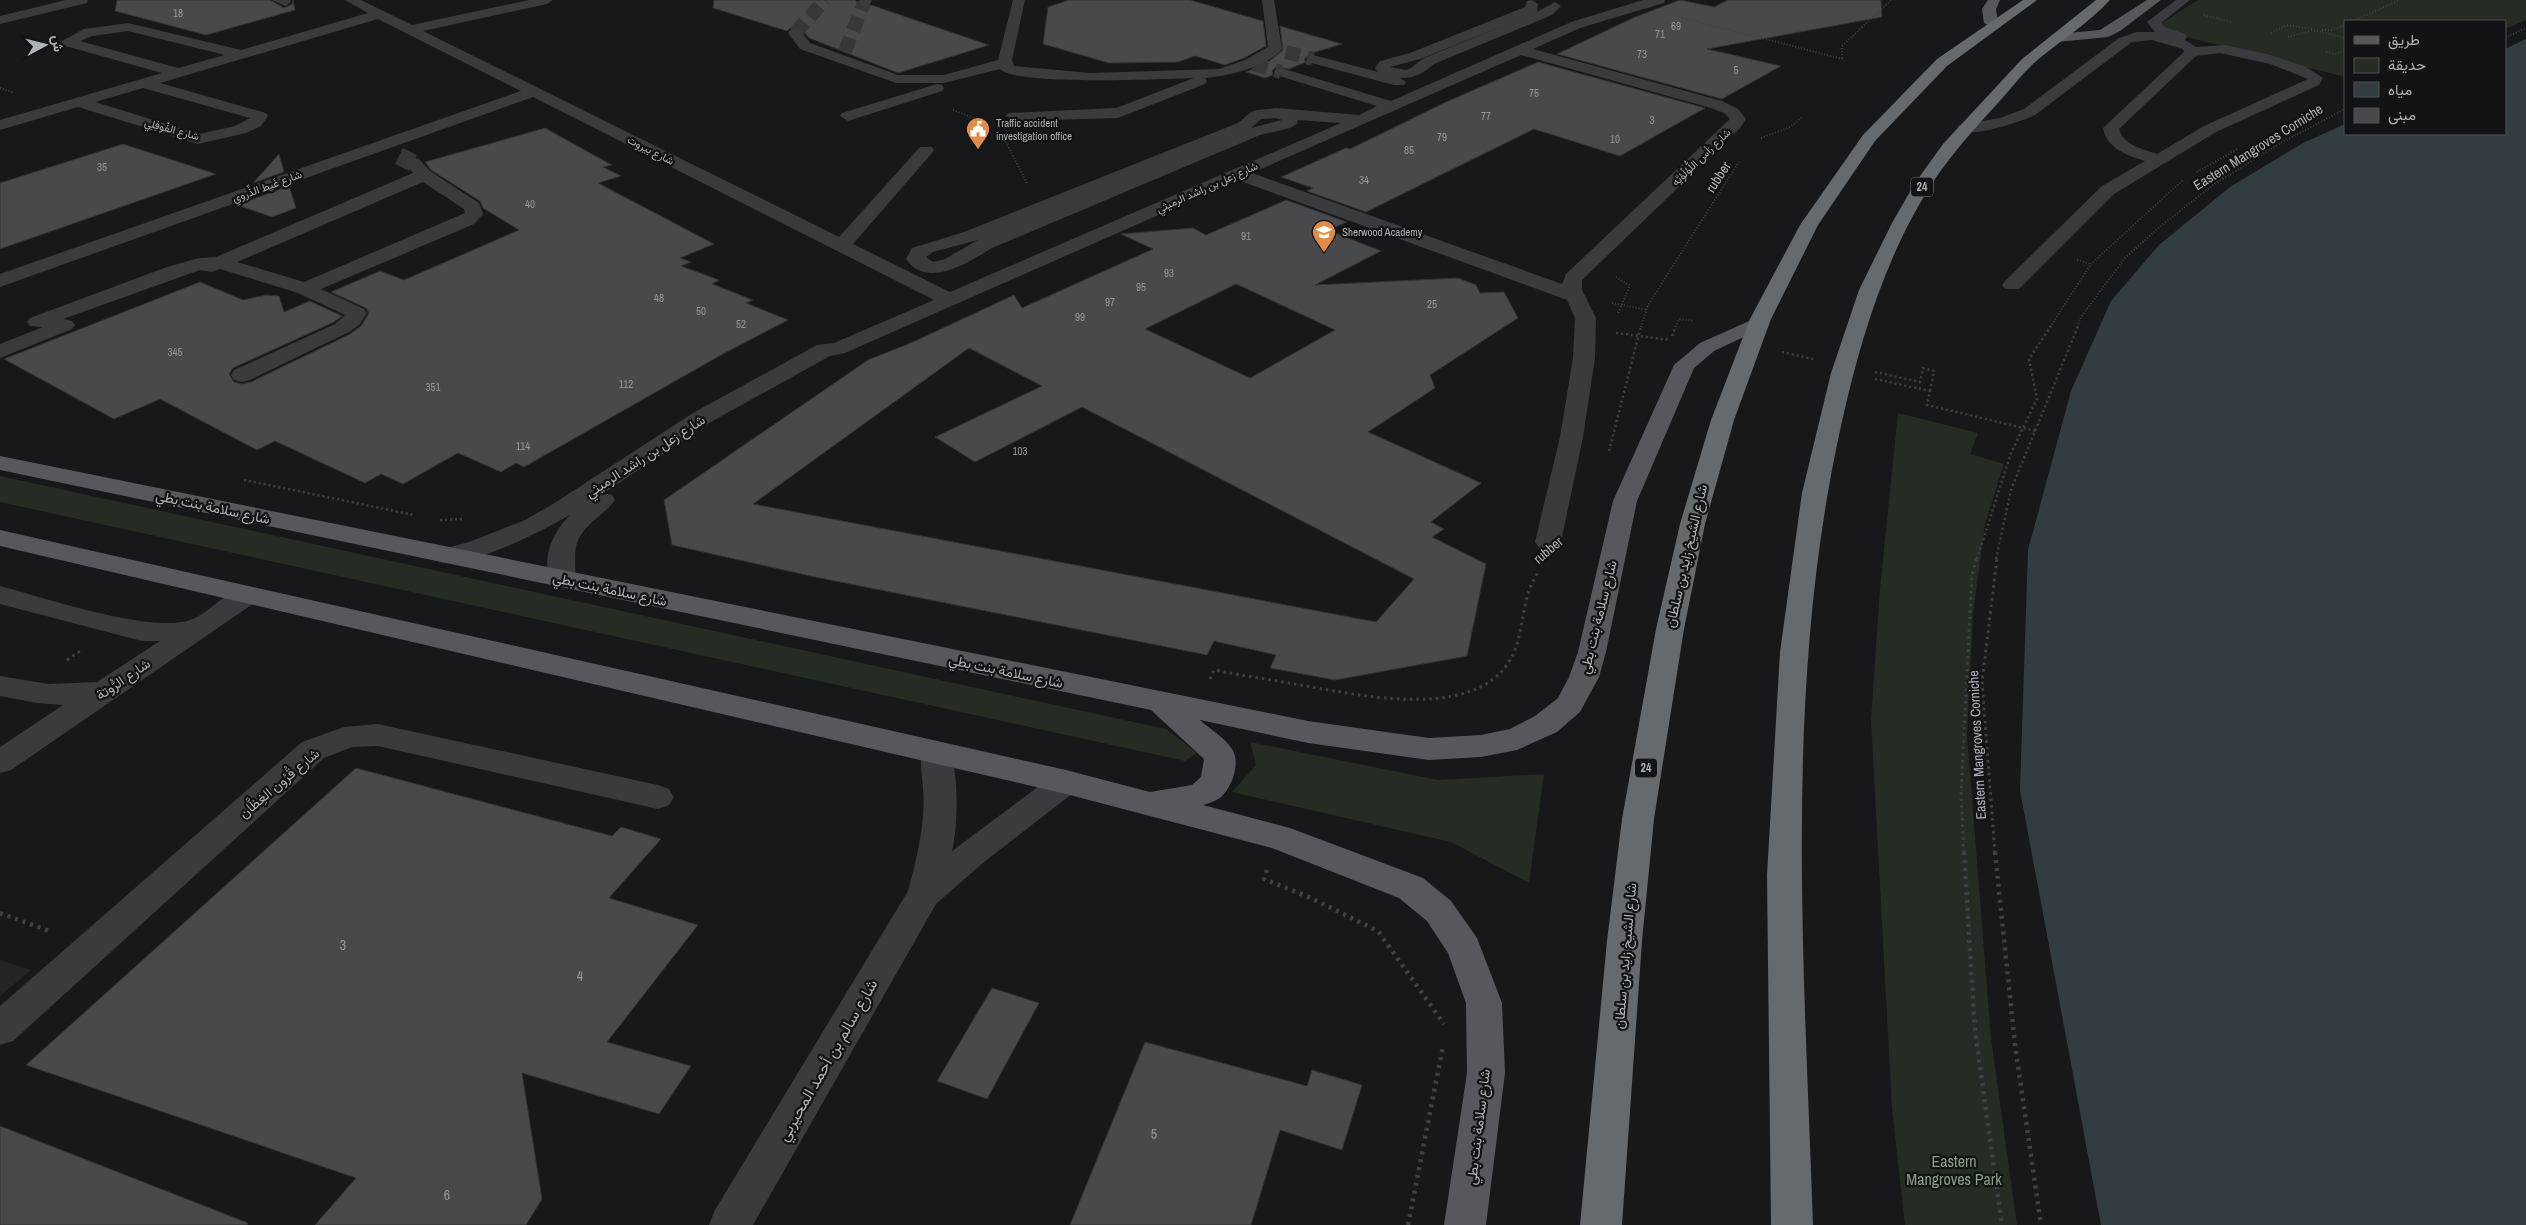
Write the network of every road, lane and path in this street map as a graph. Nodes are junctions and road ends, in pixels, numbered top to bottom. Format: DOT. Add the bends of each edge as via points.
graph roads {
  1 [pos="82,0"];
  2 [pos="351,0"];
  3 [pos="546,0"];
  4 [pos="1019,0"];
  5 [pos="1268,0"];
  6 [pos="1658,0"];
  7 [pos="1891,0"];
  8 [pos="1994,0"];
  9 [pos="2031,0"];
  10 [pos="2104,0"];
  11 [pos="2155,0"];
  12 [pos="2184,0"];
  13 [pos="2400,0"];
  14 [pos="1525,1"];
  15 [pos="1634,3"];
  16 [pos="1592,5"];
  17 [pos="380,14"];
  18 [pos="0,20"];
  19 [pos="2355,20"];
  20 [pos="1991,23"];
  21 [pos="1576,25"];
  22 [pos="2344,25"];
  23 [pos="2526,28"];
  24 [pos="409,30"];
  25 [pos="795,33"];
  26 [pos="2056,38"];
  27 [pos="2285,38"];
  28 [pos="2344,38"];
  29 [pos="2506,38"];
  30 [pos="1520,50"];
  31 [pos="2230,50"];
  32 [pos="2344,51"];
  33 [pos="2325,52"];
  34 [pos="1449,53"];
  35 [pos="2191,53"];
  36 [pos="240,55"];
  37 [pos="1313,59"];
  38 [pos="1005,62"];
  39 [pos="1491,63"];
  40 [pos="1350,69"];
  41 [pos="1281,72"];
  42 [pos="178,73"];
  43 [pos="1220,73"];
  44 [pos="951,77"];
  45 [pos="924,80"];
  46 [pos="143,83"];
  47 [pos="1318,84"];
  48 [pos="1429,90"];
  49 [pos="534,92"];
  50 [pos="916,95"];
  51 [pos="78,102"];
  52 [pos="1392,106"];
  53 [pos="833,110"];
  54 [pos="2344,110"];
  55 [pos="848,116"];
  56 [pos="1014,116"];
  57 [pos="1802,117"];
  58 [pos="1362,120"];
  59 [pos="990,124"];
  60 [pos="0,125"];
  61 [pos="1965,128"];
  62 [pos="1004,137"];
  63 [pos="1758,139"];
  64 [pos="379,146"];
  65 [pos="2242,146"];
  66 [pos="926,150"];
  67 [pos="1742,158"];
  68 [pos="2157,159"];
  69 [pos="412,165"];
  70 [pos="1238,174"];
  71 [pos="1044,213"];
  72 [pos="1095,236"];
  73 [pos="841,246"];
  74 [pos="1590,261"];
  75 [pos="219,263"];
  76 [pos="0,281"];
  77 [pos="2012,285"];
  78 [pos="306,289"];
  79 [pos="1573,295"];
  80 [pos="950,300"];
  81 [pos="37,322"];
  82 [pos="1758,323"];
  83 [pos="1586,330"];
  84 [pos="1608,332"];
  85 [pos="1638,335"];
  86 [pos="1670,340"];
  87 [pos="838,349"];
  88 [pos="1774,350"];
  89 [pos="0,352"];
  90 [pos="1844,368"];
  91 [pos="242,375"];
  92 [pos="1930,391"];
  93 [pos="2023,428"];
  94 [pos="2036,431"];
  95 [pos="1608,454"];
  96 [pos="0,463"];
  97 [pos="236,479"];
  98 [pos="422,517"];
  99 [pos="432,518"];
  100 [pos="470,518"];
  101 [pos="0,538"];
  102 [pos="1548,542"];
  103 [pos="448,556"];
  104 [pos="1542,568"];
  105 [pos="563,579"];
  106 [pos="0,595"];
  107 [pos="247,595"];
  108 [pos="199,628"];
  109 [pos="0,686"];
  110 [pos="1207,686"];
  111 [pos="104,692"];
  112 [pos="1161,703"];
  113 [pos="936,754"];
  114 [pos="0,762"];
  115 [pos="1066,782"];
  116 [pos="658,797"];
  117 [pos="1144,802"];
  118 [pos="1278,837"];
  119 [pos="924,894"];
  120 [pos="0,913"];
  121 [pos="93,946"];
  122 [pos="1447,1028"];
  123 [pos="0,1029"];
  124 [pos="1445,1037"];
  125 [pos="730,1225"];
  126 [pos="1408,1225"];
  127 [pos="1465,1225"];
  128 [pos="1601,1225"];
  129 [pos="1792,1225"];
  130 [pos="2002,1225"];
  131 [pos="2041,1225"];
  1 -- 18 [label="street"];
  2 -- 17 [label="street, شارع بيروت"];
  3 -- 24 [label="street"];
  4 -- 38 [label="street"];
  5 -- 43 [label="street" via="1281,51"];
  6 -- 15 [label="street, شارع زعل بن راشد الرميثي"];
  7 -- 15 [label="path" via="1842,46 1843,59"];
  8 -- 20 [label="main road" via="1989,9"];
  9 -- 20 [label="highway, شارع الشيخ زايد بن سلطان / 24"];
  10 -- 26 [label="highway, 24"];
  11 -- 26 [label="main road" via="2103,34"];
  12 -- 31 [label="street" via="2155,20 2155,25 2169,34"];
  13 -- 19 [label="path"];
  14 -- 34 [label="street" via="1562,4"];
  14 -- 34 [label="street" via="1532,9 1382,68 1393,74 1413,73 1429,61"];
  15 -- 21 [label="street, شارع زعل بن راشد الرميثي" via="1600,20"];
  16 -- 21 [label="street, شارع زعل بن راشد الرميثي" via="1578,18"];
  17 -- 24 [label="street, شارع بيروت"];
  17 -- 36 [label="street"];
  20 -- 82 [label="highway, شارع الشيخ زايد بن سلطان / 24" via="1910,93 1857,152 1807,227"];
  21 -- 30 [label="street, شارع زعل بن راشد الرميثي"];
  22 -- 31 [label="path" via="2328,31 2287,25"];
  23 -- 29 [label="path"];
  24 -- 49 [label="street, شارع بيروت"];
  25 -- 45 [label="street" via="805,46 841,55 896,79"];
  26 -- 61 [label="highway, 24" via="2027,62"];
  27 -- 28 [label="path" via="2312,30"];
  30 -- 39 [label="street, شارع زعل بن راشد الرميثي"];
  30 -- 74 [label="street, شارع رَأس اللُّؤلُؤيَّه" via="1716,104 1735,113 1738,119"];
  31 -- 35 [label="street" via="2204,49"];
  31 -- 68 [label="street" via="2309,73 2316,78 2310,84 2230,118"];
  32 -- 33 [label="path"];
  34 -- 39 [label="street"];
  35 -- 61 [label="street" via="2189,47 2174,41 2154,37 2130,38 2025,114 1987,126"];
  35 -- 68 [label="street" via="2112,128 2118,143"];
  36 -- 42 [label="street"];
  36 -- 42 [label="street" via="128,26 89,32 67,42"];
  37 -- 40 [label="street"];
  38 -- 43 [label="street" via="1012,70 1090,77"];
  38 -- 44 [label="street"];
  39 -- 48 [label="street, شارع زعل بن راشد الرميثي"];
  40 -- 47 [label="street" via="1324,76"];
  40 -- 48 [label="street"];
  41 -- 47 [label="street"];
  42 -- 46 [label="street"];
  43 -- 56 [label="street" via="1118,113"];
  44 -- 45 [label="street"];
  44 -- 50 [label="street" via="936,88"];
  45 -- 53 [label="street"];
  46 -- 51 [label="street"];
  46 -- 51 [label="street, شارع الفُوفِلِي" via="260,116 255,123 240,130 198,139"];
  47 -- 52 [label="street"];
  48 -- 52 [label="street, شارع زعل بن راشد الرميثي"];
  49 -- 64 [label="street, شارع غَيط الذِّروي"];
  49 -- 73 [label="street, شارع بيروت"];
  50 -- 55 [label="street"];
  50 -- 59 [label="path"];
  51 -- 60 [label="street"];
  52 -- 58 [label="street, شارع زعل بن راشد الرميثي"];
  54 -- 94 [label="path, Eastern Mangroves Corniche" via="2279,144 2213,185 2125,258 2081,317"];
  57 -- 63 [label="path" via="1790,127"];
  58 -- 70 [label="street, شارع زعل بن راشد الرميثي"];
  58 -- 71 [label="street" via="1283,114 1290,118 1289,123 1256,132"];
  61 -- 90 [label="highway, 24" via="1924,183 1901,223 1869,290"];
  62 -- 71 [label="path"];
  64 -- 69 [label="street"];
  64 -- 76 [label="street, شارع غَيط الذِّروي"];
  65 -- 93 [label="path" via="2183,180 2091,264 2029,359 2037,399"];
  66 -- 73 [label="street"];
  67 -- 85 [label="path, rubber" via="1648,305"];
  68 -- 77 [label="street" via="2108,190"];
  69 -- 75 [label="street"];
  69 -- 78 [label="street" via="473,207 474,214 468,220"];
  70 -- 72 [label="street, شارع زعل بن راشد الرميثي"];
  70 -- 79 [label="street"];
  71 -- 71 [label="street" via="926,248 919,252 916,260 926,266 952,265"];
  71 -- 72 [label="street"];
  72 -- 80 [label="street, شارع زعل بن راشد الرميثي"];
  73 -- 80 [label="street, شارع بيروت"];
  74 -- 79 [label="street, شارع رَأس اللُّؤلُؤيَّه" via="1573,278 1570,285"];
  74 -- 84 [label="path" via="1630,286"];
  75 -- 78 [label="street"];
  75 -- 81 [label="street" via="199,264 174,271"];
  75 -- 89 [label="street"];
  78 -- 91 [label="street" via="357,313 342,328"];
  79 -- 83 [label="street" via="1582,306"];
  80 -- 87 [label="street, شارع زعل بن راشد الرميثي"];
  82 -- 112 [label="main road, شارع سلامة بنت بطي" via="1707,347 1685,365 1625,501 1584,677 1569,705 1546,724 1517,739 1481,746 1429,749 1308,732"];
  82 -- 128 [label="highway, شارع الشيخ زايد بن سلطان / 24" via="1706,470 1668,627 1634,844"];
  83 -- 84 [label="path"];
  83 -- 102 [label="street" via="1582,384"];
  84 -- 85 [label="path"];
  85 -- 86 [label="path"];
  85 -- 95 [label="path, rubber"];
  87 -- 103 [label="street, شارع زعل بن راشد الرميثي" via="825,350 761,384 653,448 532,526 478,548"];
  87 -- 105 [label="street, شارع زعل بن راشد الرميثي" via="841,351 839,357 719,425 595,505 579,519 563,542 560,555"];
  88 -- 90 [label="path"];
  90 -- 92 [label="path"];
  90 -- 92 [label="path" via="1920,382 1923,368 1934,370"];
  90 -- 129 [label="highway, 24" via="1814,493 1794,652 1784,875"];
  92 -- 93 [label="path" via="1927,405"];
  93 -- 94 [label="path"];
  93 -- 130 [label="path" via="2011,453 1972,574 1961,796 1975,1031"];
  94 -- 131 [label="path, Eastern Mangroves Corniche" via="2010,490 1995,565 1982,682 2014,1035"];
  96 -- 103 [label="main road, شارع سلامة بنت بطي"];
  97 -- 98 [label="path"];
  99 -- 100 [label="path"];
  101 -- 107 [label="main road, شارع سلامة بنت بطي"];
  103 -- 105 [label="main road, شارع سلامة بنت بطي"];
  104 -- 110 [label="path, rubber" via="1527,589 1516,652 1504,669 1478,688 1410,701 1370,698 1214,670"];
  105 -- 112 [label="main road, شارع سلامة بنت بطي"];
  106 -- 108 [label="street" via="142,632"];
  107 -- 108 [label="street, شارع الرُّوتة"];
  107 -- 113 [label="main road, شارع سلامة بنت بطي"];
  108 -- 111 [label="street, شارع الرُّوتة"];
  109 -- 111 [label="street" via="44,696"];
  111 -- 114 [label="street, شارع الرُّوتة"];
  112 -- 117 [label="main road" via="1220,755 1221,772 1214,786 1200,794"];
  113 -- 115 [label="main road, شارع سلامة بنت بطي"];
  113 -- 119 [label="street, شارع سالم بن أحمد المحيربي" via="940,797 937,844"];
  115 -- 117 [label="main road, شارع سلامة بنت بطي"];
  115 -- 119 [label="street, شارع سالم بن أحمد المحيربي"];
  116 -- 121 [label="street, شارع قُرُون الغِظَّان" via="378,735 340,738 313,750"];
  117 -- 118 [label="main road, شارع سلامة بنت بطي"];
  118 -- 122 [label="path" via="1264,878 1378,931"];
  118 -- 127 [label="main road, شارع سلامة بنت بطي" via="1411,888 1439,911 1464,948 1484,1003 1486,1073"];
  119 -- 125 [label="street, شارع سالم بن أحمد المحيربي"];
  120 -- 121 [label="path"];
  121 -- 123 [label="street, شارع قُرُون الغِظَّان"];
  124 -- 126 [label="path"];
}
